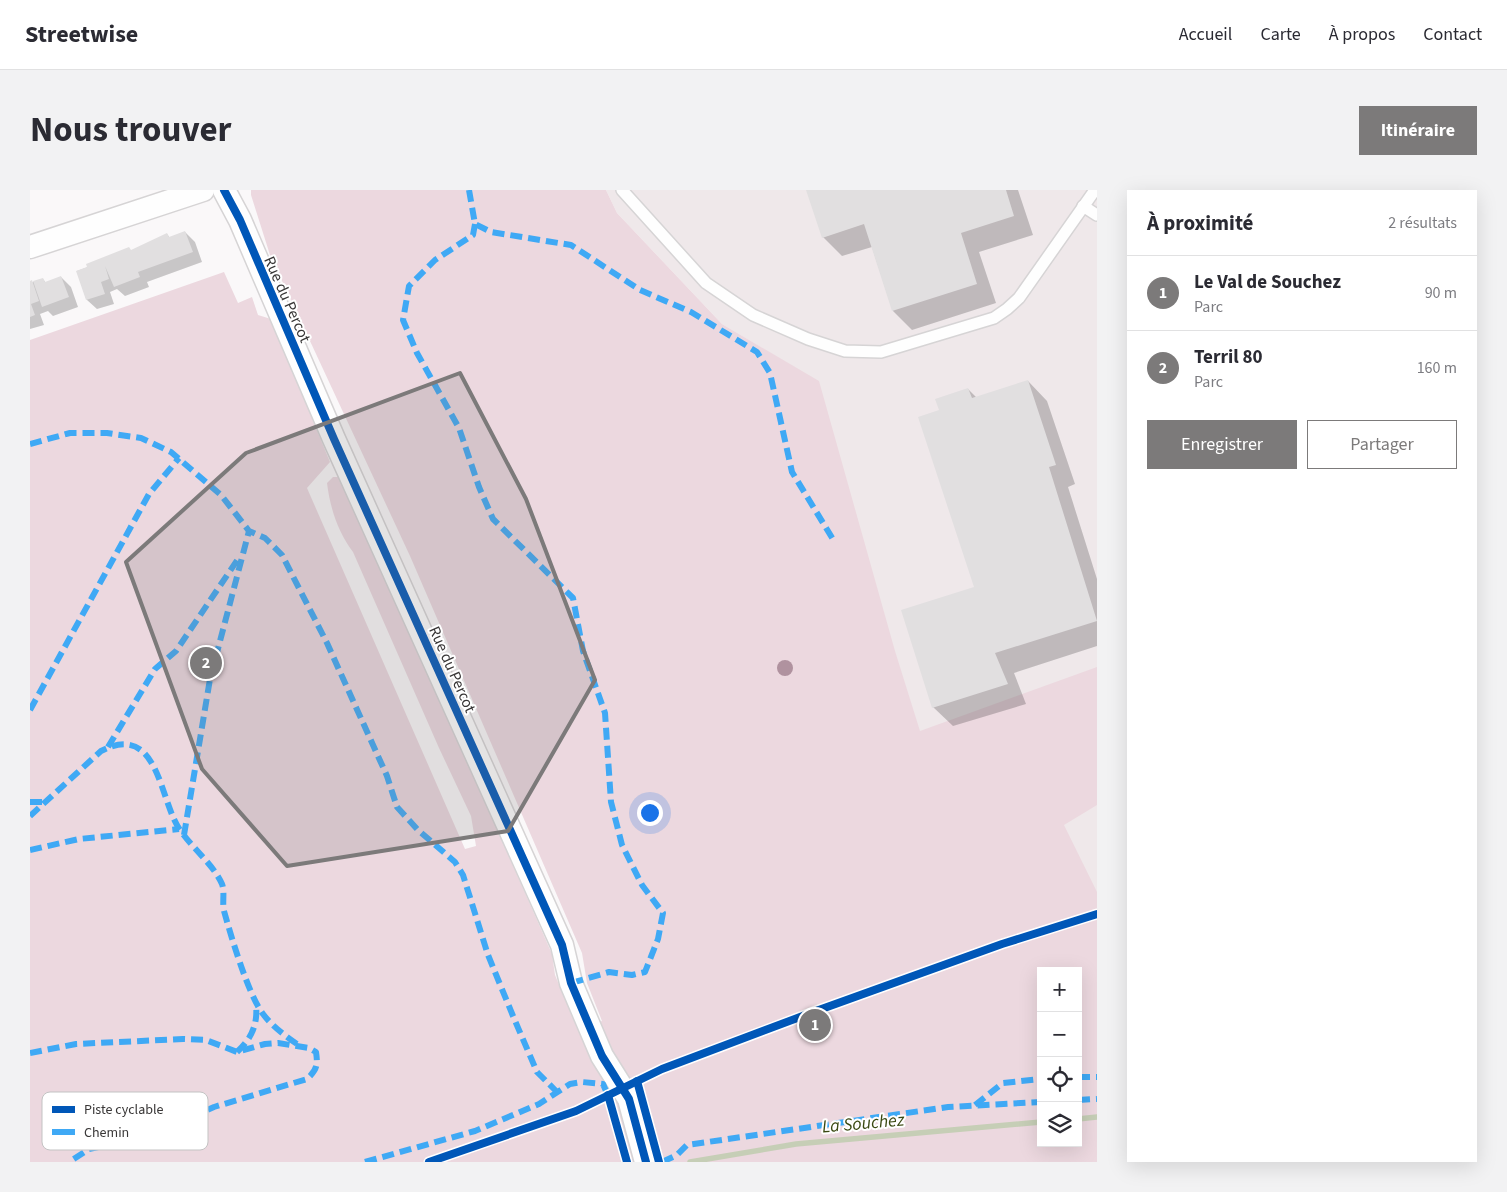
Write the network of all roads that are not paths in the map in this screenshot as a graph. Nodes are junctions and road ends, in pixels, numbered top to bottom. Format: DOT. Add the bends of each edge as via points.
graph roads {
  1 [pos="203,190"];
  2 [pos="224,190"];
  3 [pos="241,190"];
  4 [pos="622,190"];
  5 [pos="1095,190"];
  6 [pos="1083,206"];
  7 [pos="1097,215"];
  8 [pos="240,220"];
  9 [pos="30,247"];
  10 [pos="646,1162"];
  1 -- 9 [label="street"];
  2 -- 8 [label="street, Rue du Percot"];
  3 -- 8 [label="street, Rue du Percot"];
  4 -- 6 [label="lane" via="706,283 753,314 808,340 845,351 881,352 994,318 1019,298"];
  5 -- 6 [label="lane"];
  6 -- 7 [label="lane"];
  8 -- 10 [label="street, Rue du Percot" via="334,439 562,945 571,983 602,1056 629,1099"];
}
